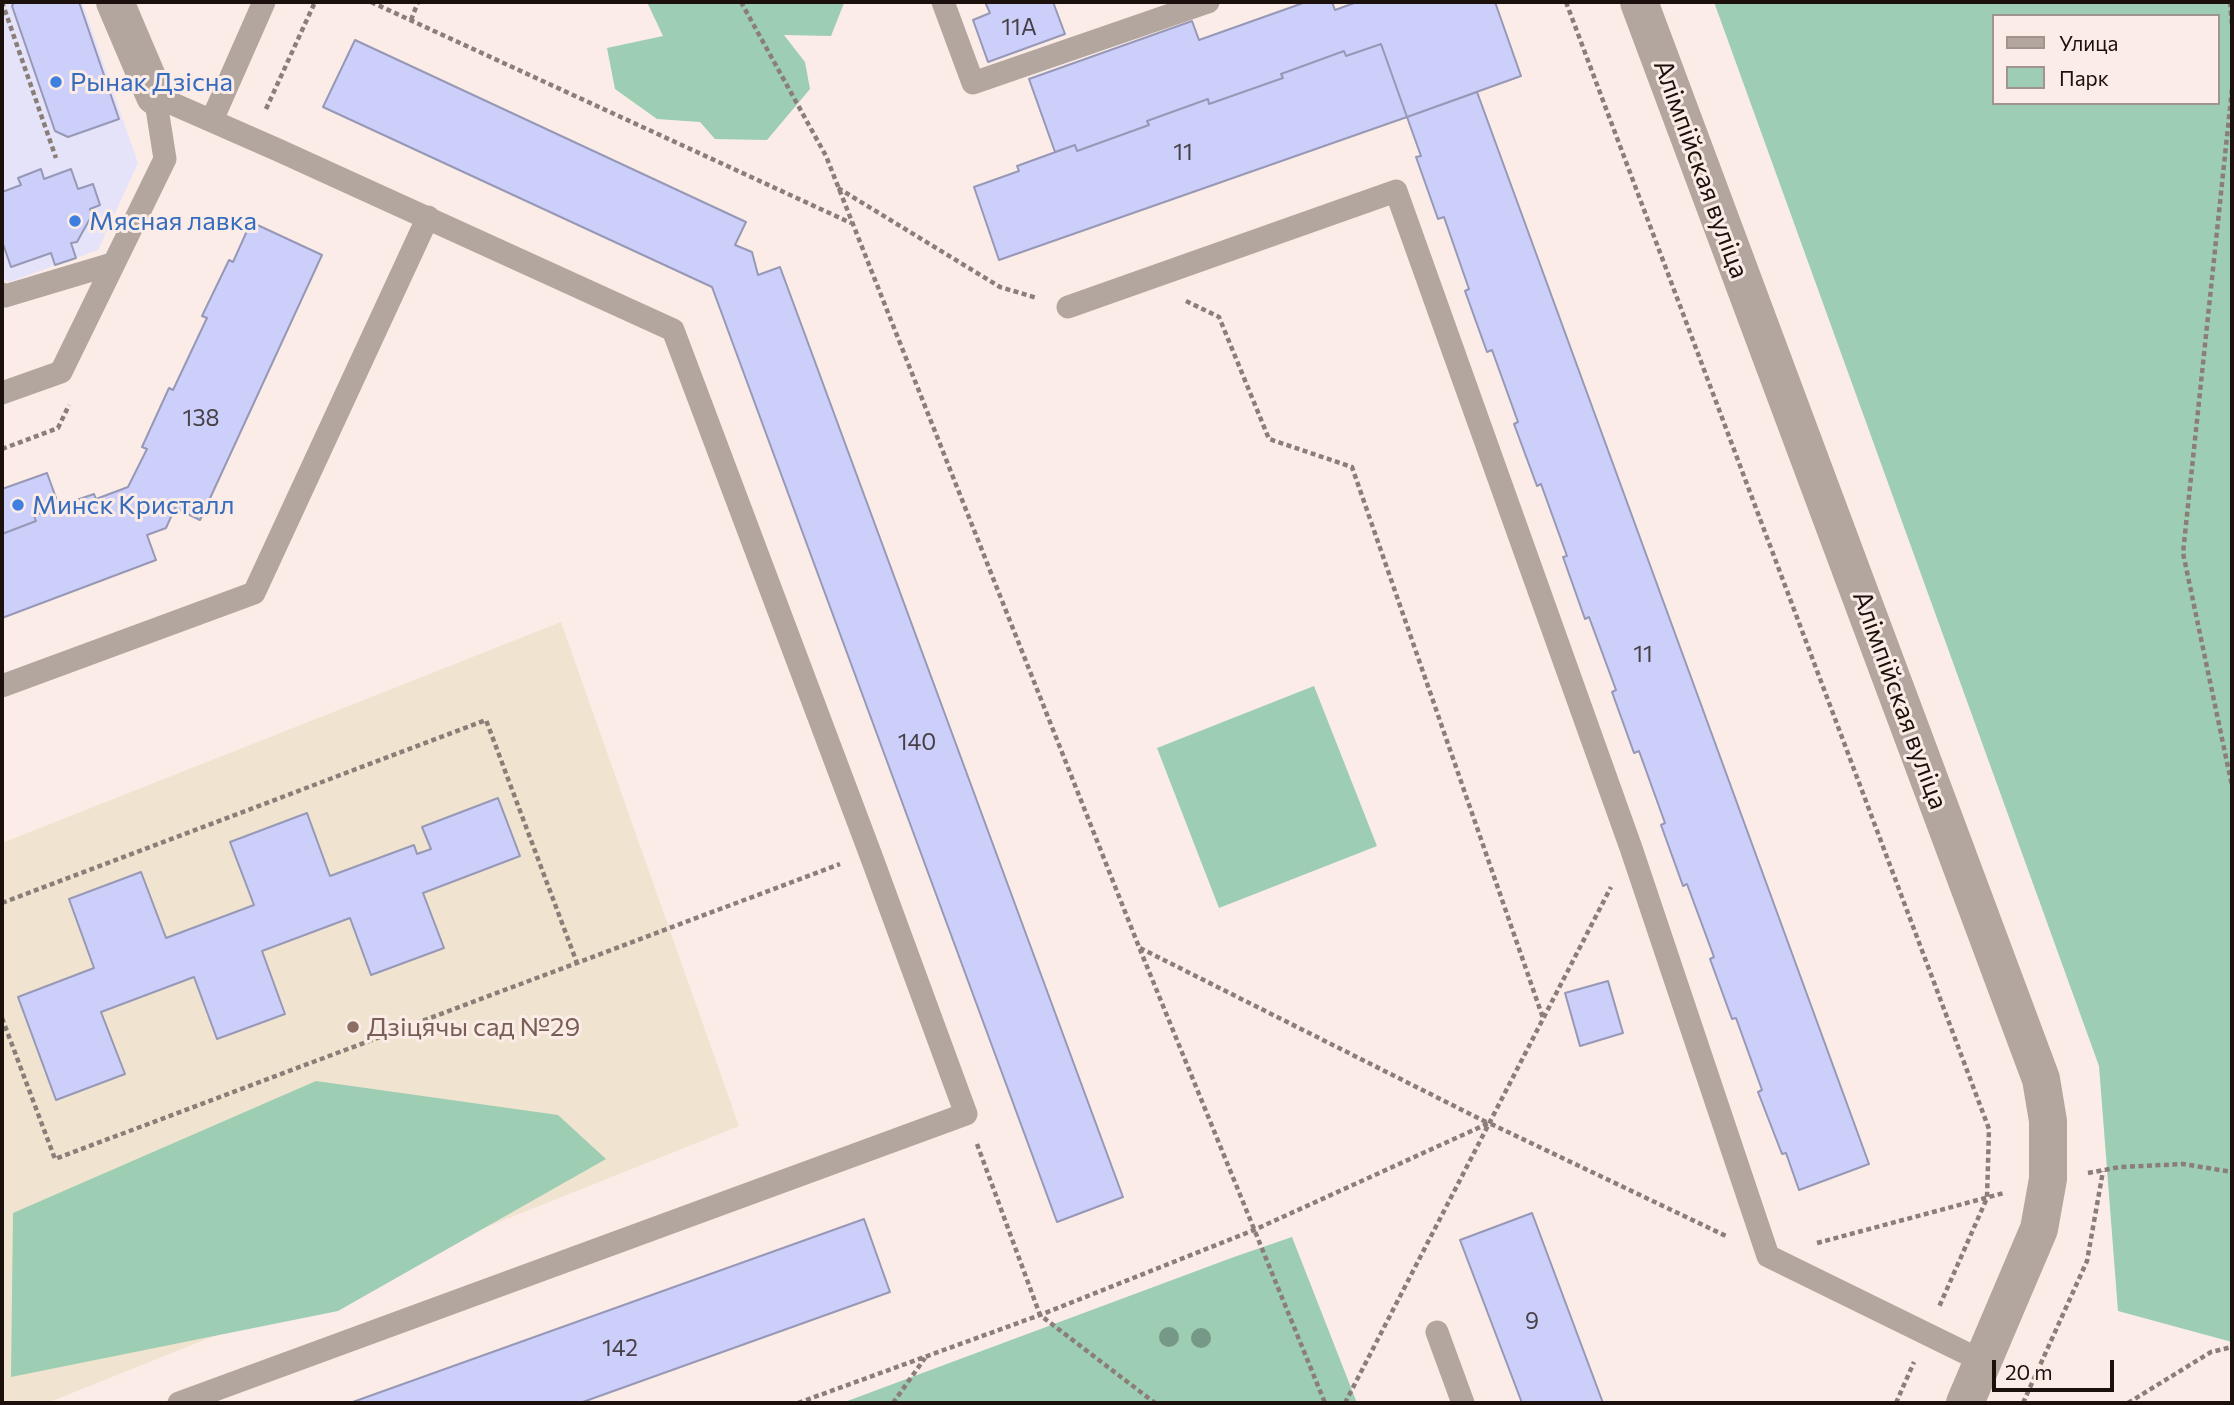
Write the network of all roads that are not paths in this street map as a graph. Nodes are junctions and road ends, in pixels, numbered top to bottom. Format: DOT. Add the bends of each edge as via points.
graph roads {
  1 [pos="115,2"];
  2 [pos="264,2"];
  3 [pos="943,2"];
  4 [pos="1208,2"];
  5 [pos="1639,2"];
  6 [pos="155,96"];
  7 [pos="212,120"];
  8 [pos="428,218"];
  9 [pos="112,264"];
  10 [pos="2,294"];
  11 [pos="1068,307"];
  12 [pos="2,393"];
  13 [pos="2,686"];
  14 [pos="1437,1332"];
  15 [pos="1984,1362"];
  16 [pos="179,1403"];
  17 [pos="1463,1403"];
  18 [pos="1965,1403"];
  1 -- 6 [label="street"];
  2 -- 7 [label="lane"];
  3 -- 4 [label="lane" via="972,83"];
  5 -- 15 [label="street, Алімпійская вуліца" via="2041,1079 2048,1121 2048,1179 2039,1229"];
  6 -- 7 [label="lane"];
  6 -- 9 [label="lane" via="165,159"];
  7 -- 8 [label="lane"];
  8 -- 13 [label="lane" via="254,593"];
  8 -- 16 [label="lane" via="673,330 966,1114"];
  9 -- 10 [label="lane"];
  9 -- 12 [label="lane" via="61,372"];
  11 -- 15 [label="lane" via="1396,191 1631,848 1768,1256"];
  14 -- 17 [label="lane"];
  15 -- 18 [label="street, Алімпійская вуліца"];
}
